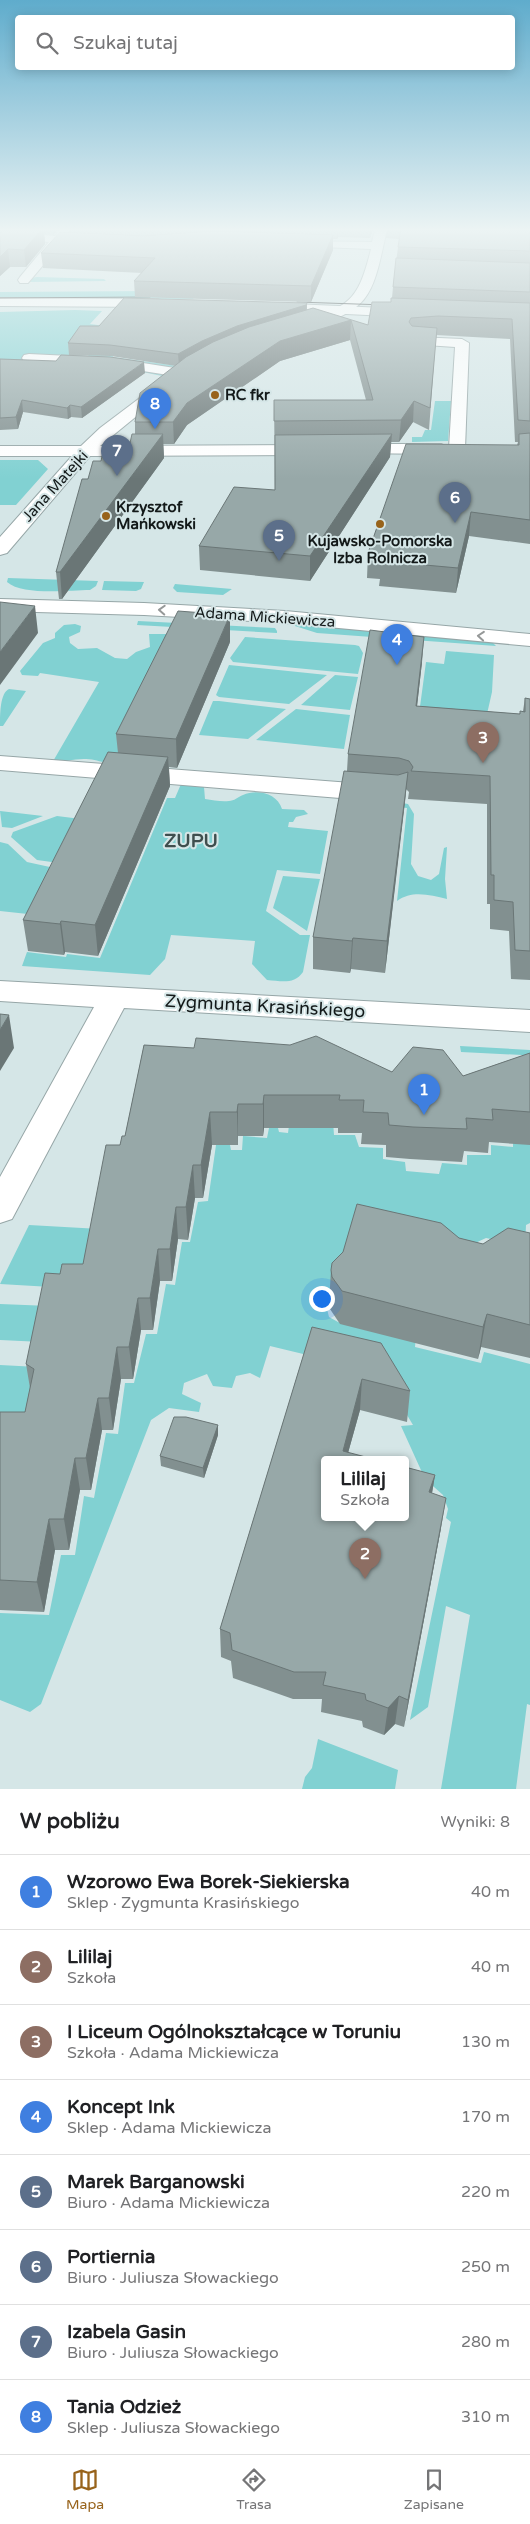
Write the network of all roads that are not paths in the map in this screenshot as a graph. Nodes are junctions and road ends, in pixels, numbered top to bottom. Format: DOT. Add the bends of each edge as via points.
graph roads {
  1 [pos="290,312"];
  2 [pos="339,312"];
  3 [pos="408,312"];
  4 [pos="421,313"];
  5 [pos="416,341"];
  6 [pos="29,358"];
  7 [pos="342,449"];
  8 [pos="458,449"];
  9 [pos="477,449"];
  10 [pos="86,450"];
  11 [pos="323,450"];
  12 [pos="0,451"];
  13 [pos="0,549"];
  14 [pos="0,605"];
  15 [pos="530,640"];
  16 [pos="0,763"];
  17 [pos="396,795"];
  18 [pos="0,991"];
  19 [pos="114,998"];
  20 [pos="530,1021"];
  21 [pos="0,1209"];
  1 -- 2 [label="street" via="297,317 291,328"];
  3 -- 4 [label="street"];
  5 -- 8 [label="street" via="462,343"];
  6 -- 10 [label="street, Jana Matejki" via="188,369"];
  7 -- 8 [label="street"];
  8 -- 9 [label="street"];
  10 -- 11 [label="street"];
  10 -- 12 [label="street"];
  10 -- 13 [label="street, Jana Matejki"];
  15 -- 14 [label="street, Adama Mickiewicza, one-way" via="278,617"];
  16 -- 17 [label="street"];
  18 -- 19 [label="street, Zygmunta Krasińskiego"];
  19 -- 20 [label="street, Zygmunta Krasińskiego"];
  19 -- 21 [label="street"];
}
